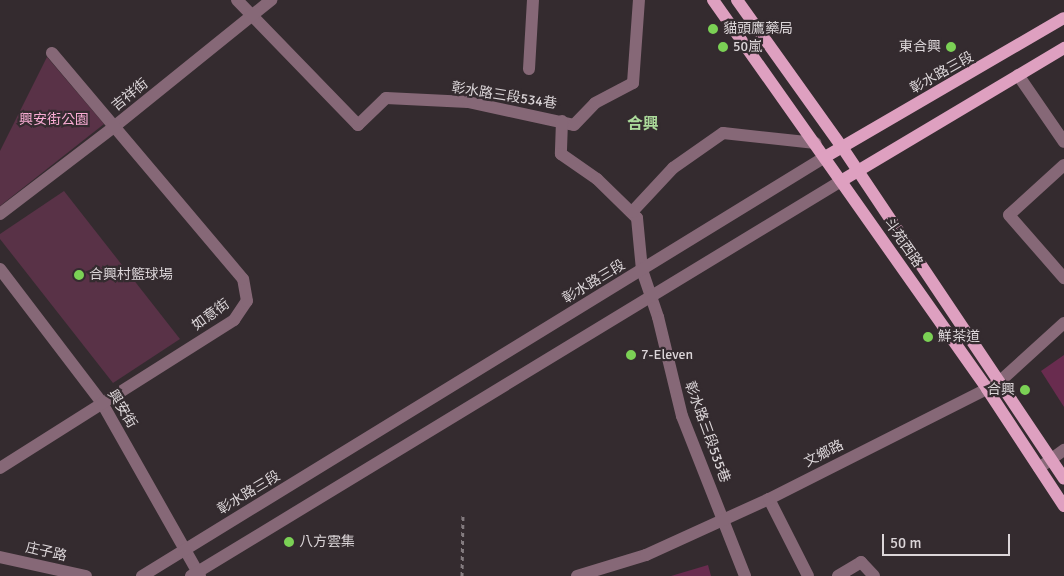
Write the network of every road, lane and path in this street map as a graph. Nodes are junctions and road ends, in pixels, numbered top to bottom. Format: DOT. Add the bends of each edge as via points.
graph roads {
  1 [pos="237,0"];
  2 [pos="272,0"];
  3 [pos="533,0"];
  4 [pos="639,0"];
  5 [pos="713,0"];
  6 [pos="737,0"];
  7 [pos="252,16"];
  8 [pos="1063,20"];
  9 [pos="1064,48"];
  10 [pos="52,53"];
  11 [pos="529,69"];
  12 [pos="1018,75"];
  13 [pos="562,121"];
  14 [pos="115,126"];
  15 [pos="1064,142"];
  16 [pos="815,143"];
  17 [pos="842,147"];
  18 [pos="825,157"];
  19 [pos="1064,165"];
  20 [pos="857,172"];
  21 [pos="841,181"];
  22 [pos="632,212"];
  23 [pos="0,214"];
  24 [pos="0,269"];
  25 [pos="642,270"];
  26 [pos="1064,278"];
  27 [pos="652,298"];
  28 [pos="1064,323"];
  29 [pos="992,386"];
  30 [pos="102,403"];
  31 [pos="1064,450"];
  32 [pos="1050,459"];
  33 [pos="0,468"];
  34 [pos="1039,468"];
  35 [pos="1064,479"];
  36 [pos="769,499"];
  37 [pos="1064,506"];
  38 [pos="463,513"];
  39 [pos="724,517"];
  40 [pos="187,549"];
  41 [pos="0,557"];
  42 [pos="196,575"];
  43 [pos="86,576"];
  44 [pos="142,576"];
  45 [pos="462,576"];
  46 [pos="577,576"];
  47 [pos="745,576"];
  48 [pos="808,576"];
  49 [pos="838,576"];
  50 [pos="874,576"];
  1 -- 7 [label="street"];
  2 -- 7 [label="street, 吉祥街"];
  3 -- 11 [label="street"];
  4 -- 13 [label="street" via="633,83 595,103 574,125"];
  5 -- 16 [label="main road, 斗苑西路"];
  6 -- 17 [label="main road, 斗苑西路"];
  7 -- 13 [label="street, 彰水路三段534巷" via="358,125 386,98 468,102"];
  7 -- 14 [label="street, 吉祥街"];
  8 -- 17 [label="main road, 彰水路三段"];
  9 -- 12 [label="main road"];
  10 -- 14 [label="street, 如意街"];
  12 -- 15 [label="street"];
  12 -- 20 [label="main road"];
  13 -- 22 [label="street, 彰水路三段534巷" via="562,154 597,179"];
  14 -- 23 [label="street, 吉祥街"];
  14 -- 30 [label="street, 如意街" via="243,279 247,301 234,320"];
  16 -- 18 [label="main road, 斗苑西路"];
  16 -- 22 [label="street" via="723,133 673,168"];
  17 -- 18 [label="main road, 彰水路三段"];
  17 -- 20 [label="main road, 斗苑西路"];
  18 -- 21 [label="main road, 斗苑西路"];
  18 -- 25 [label="street, 彰水路三段"];
  19 -- 26 [label="street" via="1009,215"];
  20 -- 21 [label="main road"];
  20 -- 29 [label="main road, 斗苑西路"];
  21 -- 27 [label="street"];
  21 -- 29 [label="main road, 斗苑西路"];
  22 -- 25 [label="street" via="637,218"];
  24 -- 30 [label="street, 興安街"];
  25 -- 27 [label="street"];
  25 -- 40 [label="street, 彰水路三段"];
  27 -- 39 [label="street, 彰水路三段535巷" via="682,416"];
  27 -- 42 [label="street"];
  28 -- 29 [label="street, 文鄉路"];
  29 -- 32 [label="main road, 斗苑西路"];
  29 -- 34 [label="main road, 斗苑西路"];
  29 -- 36 [label="street, 文鄉路"];
  30 -- 33 [label="street, 如意街"];
  30 -- 40 [label="street, 興安街"];
  31 -- 32 [label="street"];
  32 -- 34 [label="street"];
  32 -- 35 [label="main road, 斗苑西路"];
  34 -- 37 [label="main road, 斗苑西路"];
  36 -- 39 [label="street, 文鄉路"];
  36 -- 48 [label="street"];
  38 -- 45 [label="path"];
  39 -- 46 [label="street, 文鄉路" via="646,555"];
  39 -- 47 [label="street, 彰水路三段535巷"];
  40 -- 42 [label="street, 興安街"];
  40 -- 44 [label="street, 彰水路三段"];
  41 -- 43 [label="street, 庄子路"];
  49 -- 50 [label="street" via="861,562"];
}
